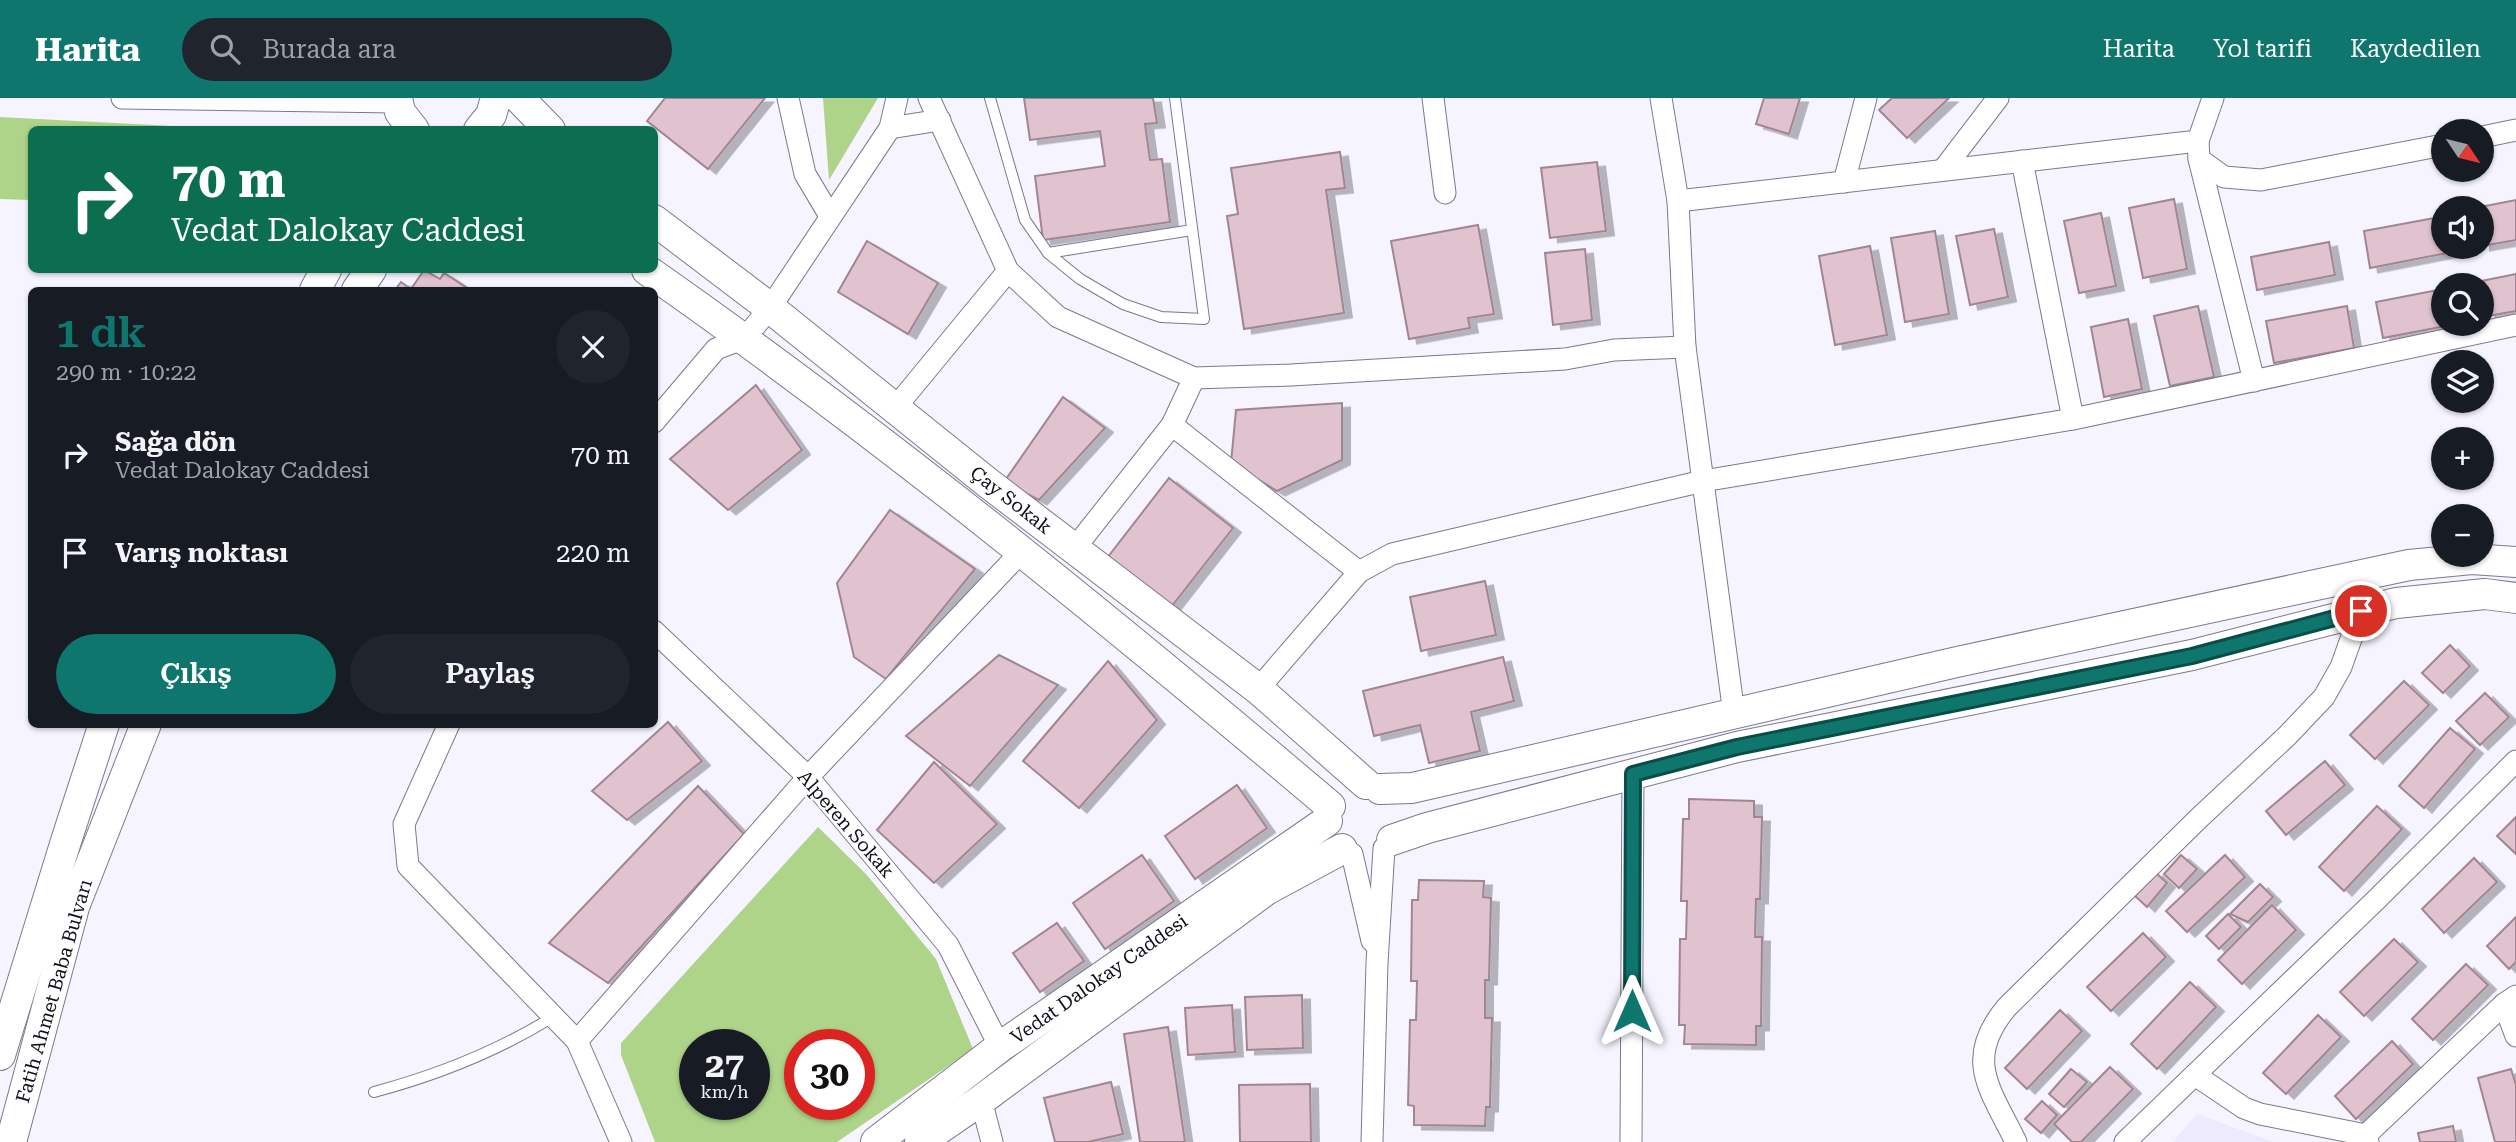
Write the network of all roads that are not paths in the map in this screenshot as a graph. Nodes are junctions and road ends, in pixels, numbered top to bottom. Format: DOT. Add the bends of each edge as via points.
graph roads {
  1 [pos="122,98"];
  2 [pos="496,98"];
  3 [pos="519,98"];
  4 [pos="788,98"];
  5 [pos="897,98"];
  6 [pos="929,98"];
  7 [pos="990,98"];
  8 [pos="1175,98"];
  9 [pos="1433,98"];
  10 [pos="1661,98"];
  11 [pos="1866,98"];
  12 [pos="1998,98"];
  13 [pos="2213,98"];
  14 [pos="403,116"];
  15 [pos="940,120"];
  16 [pos="482,126"];
  17 [pos="546,126"];
  18 [pos="890,128"];
  19 [pos="2516,130"];
  20 [pos="2494,135"];
  21 [pos="2431,147"];
  22 [pos="2198,150"];
  23 [pos="2022,161"];
  24 [pos="1944,170"];
  25 [pos="1844,182"];
  26 [pos="1445,193"];
  27 [pos="1678,201"];
  28 [pos="830,216"];
  29 [pos="658,223"];
  30 [pos="1192,230"];
  31 [pos="1048,253"];
  32 [pos="1008,271"];
  33 [pos="651,273"];
  34 [pos="770,308"];
  35 [pos="2516,326"];
  36 [pos="745,338"];
  37 [pos="1685,346"];
  38 [pos="1194,378"];
  39 [pos="2254,381"];
  40 [pos="895,408"];
  41 [pos="658,417"];
  42 [pos="2073,419"];
  43 [pos="1172,425"];
  44 [pos="1703,481"];
  45 [pos="1074,549"];
  46 [pos="1023,550"];
  47 [pos="2516,562"];
  48 [pos="1359,572"];
  49 [pos="2516,598"];
  50 [pos="2361,611"];
  51 [pos="658,635"];
  52 [pos="1258,689"];
  53 [pos="1734,714"];
  54 [pos="103,728"];
  55 [pos="144,728"];
  56 [pos="447,728"];
  57 [pos="2516,761"];
  58 [pos="1633,774"];
  59 [pos="808,777"];
  60 [pos="1373,786"];
  61 [pos="1328,813"];
  62 [pos="1388,844"];
  63 [pos="1347,852"];
  64 [pos="1377,963"];
  65 [pos="2510,1000"];
  66 [pos="553,1017"];
  67 [pos="2516,1036"];
  68 [pos="577,1041"];
  69 [pos="1000,1048"];
  70 [pos="0,1055"];
  71 [pos="2195,1074"];
  72 [pos="374,1092"];
  73 [pos="981,1100"];
  74 [pos="2367,1139"];
  75 [pos="11,1142"];
  76 [pos="621,1142"];
  77 [pos="876,1142"];
  78 [pos="920,1142"];
  79 [pos="992,1142"];
  80 [pos="1372,1142"];
  81 [pos="1631,1142"];
  82 [pos="2016,1142"];
  83 [pos="2125,1142"];
  1 -- 14 [label="street"];
  2 -- 16 [label="main road"];
  3 -- 17 [label="main road"];
  4 -- 28 [label="street" via="805,174"];
  5 -- 18 [label="street"];
  6 -- 15 [label="street"];
  7 -- 31 [label="lane" via="1025,220"];
  8 -- 30 [label="lane"];
  9 -- 26 [label="street"];
  10 -- 27 [label="street"];
  11 -- 25 [label="street"];
  12 -- 24 [label="street"];
  13 -- 22 [label="street"];
  15 -- 18 [label="street"];
  15 -- 32 [label="street"];
  18 -- 28 [label="street"];
  19 -- 20 [label="street"];
  21 -- 22 [label="street" via="2262,180 2224,177"];
  22 -- 23 [label="street"];
  22 -- 39 [label="street"];
  23 -- 24 [label="street"];
  23 -- 42 [label="street"];
  24 -- 25 [label="street"];
  25 -- 27 [label="street"];
  27 -- 37 [label="street"];
  28 -- 34 [label="street"];
  29 -- 34 [label="main road, Çay Sokak"];
  30 -- 31 [label="lane"];
  30 -- 31 [label="lane" via="1204,319 1161,317 1123,304 1080,279"];
  32 -- 38 [label="street" via="1058,317"];
  32 -- 40 [label="street"];
  33 -- 36 [label="main road, Çay Sokak"];
  34 -- 36 [label="street"];
  34 -- 40 [label="main road, Çay Sokak"];
  35 -- 39 [label="street"];
  36 -- 41 [label="street" via="716,349"];
  36 -- 46 [label="main road, Çay Sokak"];
  37 -- 38 [label="street" via="1552,359"];
  37 -- 44 [label="street"];
  38 -- 43 [label="street"];
  39 -- 42 [label="street"];
  40 -- 45 [label="main road, Çay Sokak"];
  42 -- 44 [label="street"];
  43 -- 45 [label="street"];
  43 -- 48 [label="street"];
  44 -- 48 [label="street" via="1392,554"];
  44 -- 53 [label="street"];
  45 -- 52 [label="main road, Çay Sokak"];
  46 -- 59 [label="street"];
  46 -- 61 [label="main road, Çay Sokak"];
  47 -- 53 [label="main road" via="2472,559 2409,565"];
  48 -- 52 [label="street"];
  49 -- 50 [label="main road" via="2485,594"];
  50 -- 58 [label="main road" via="2192,656 1737,747"];
  50 -- 82 [label="street" via="2341,667 2324,697 1996,1020 1983,1050 1983,1062 1988,1085"];
  51 -- 59 [label="street, Alperen Sokak"];
  52 -- 60 [label="main road, Çay Sokak"];
  53 -- 60 [label="main road" via="1412,788"];
  54 -- 70 [label="main road, Fatih Ahmet Baba Bulvarı"];
  55 -- 75 [label="main road, Fatih Ahmet Baba Bulvarı" via="74,907"];
  56 -- 66 [label="street" via="404,824 408,866"];
  57 -- 71 [label="street"];
  58 -- 62 [label="main road" via="1427,828"];
  58 -- 81 [label="street"];
  59 -- 68 [label="street"];
  59 -- 69 [label="street, Alperen Sokak" via="948,945"];
  60 -- 61 [label="main road" via="1344,789"];
  60 -- 62 [label="main road" via="1396,806 1397,830"];
  61 -- 63 [label="main road" via="1329,832"];
  61 -- 69 [label="main road, Vedat Dalokay Caddesi"];
  62 -- 63 [label="main road" via="1374,854"];
  62 -- 64 [label="street"];
  63 -- 64 [label="street"];
  63 -- 73 [label="main road, Vedat Dalokay Caddesi" via="1266,890"];
  64 -- 80 [label="street"];
  65 -- 67 [label="street"];
  65 -- 74 [label="street"];
  66 -- 68 [label="street"];
  66 -- 72 [label="lane" via="455,1067"];
  68 -- 76 [label="street"];
  69 -- 77 [label="main road, Vedat Dalokay Caddesi"];
  71 -- 74 [label="street" via="2244,1108"];
  71 -- 83 [label="street"];
  73 -- 78 [label="main road, Vedat Dalokay Caddesi"];
  73 -- 79 [label="street"];
}
